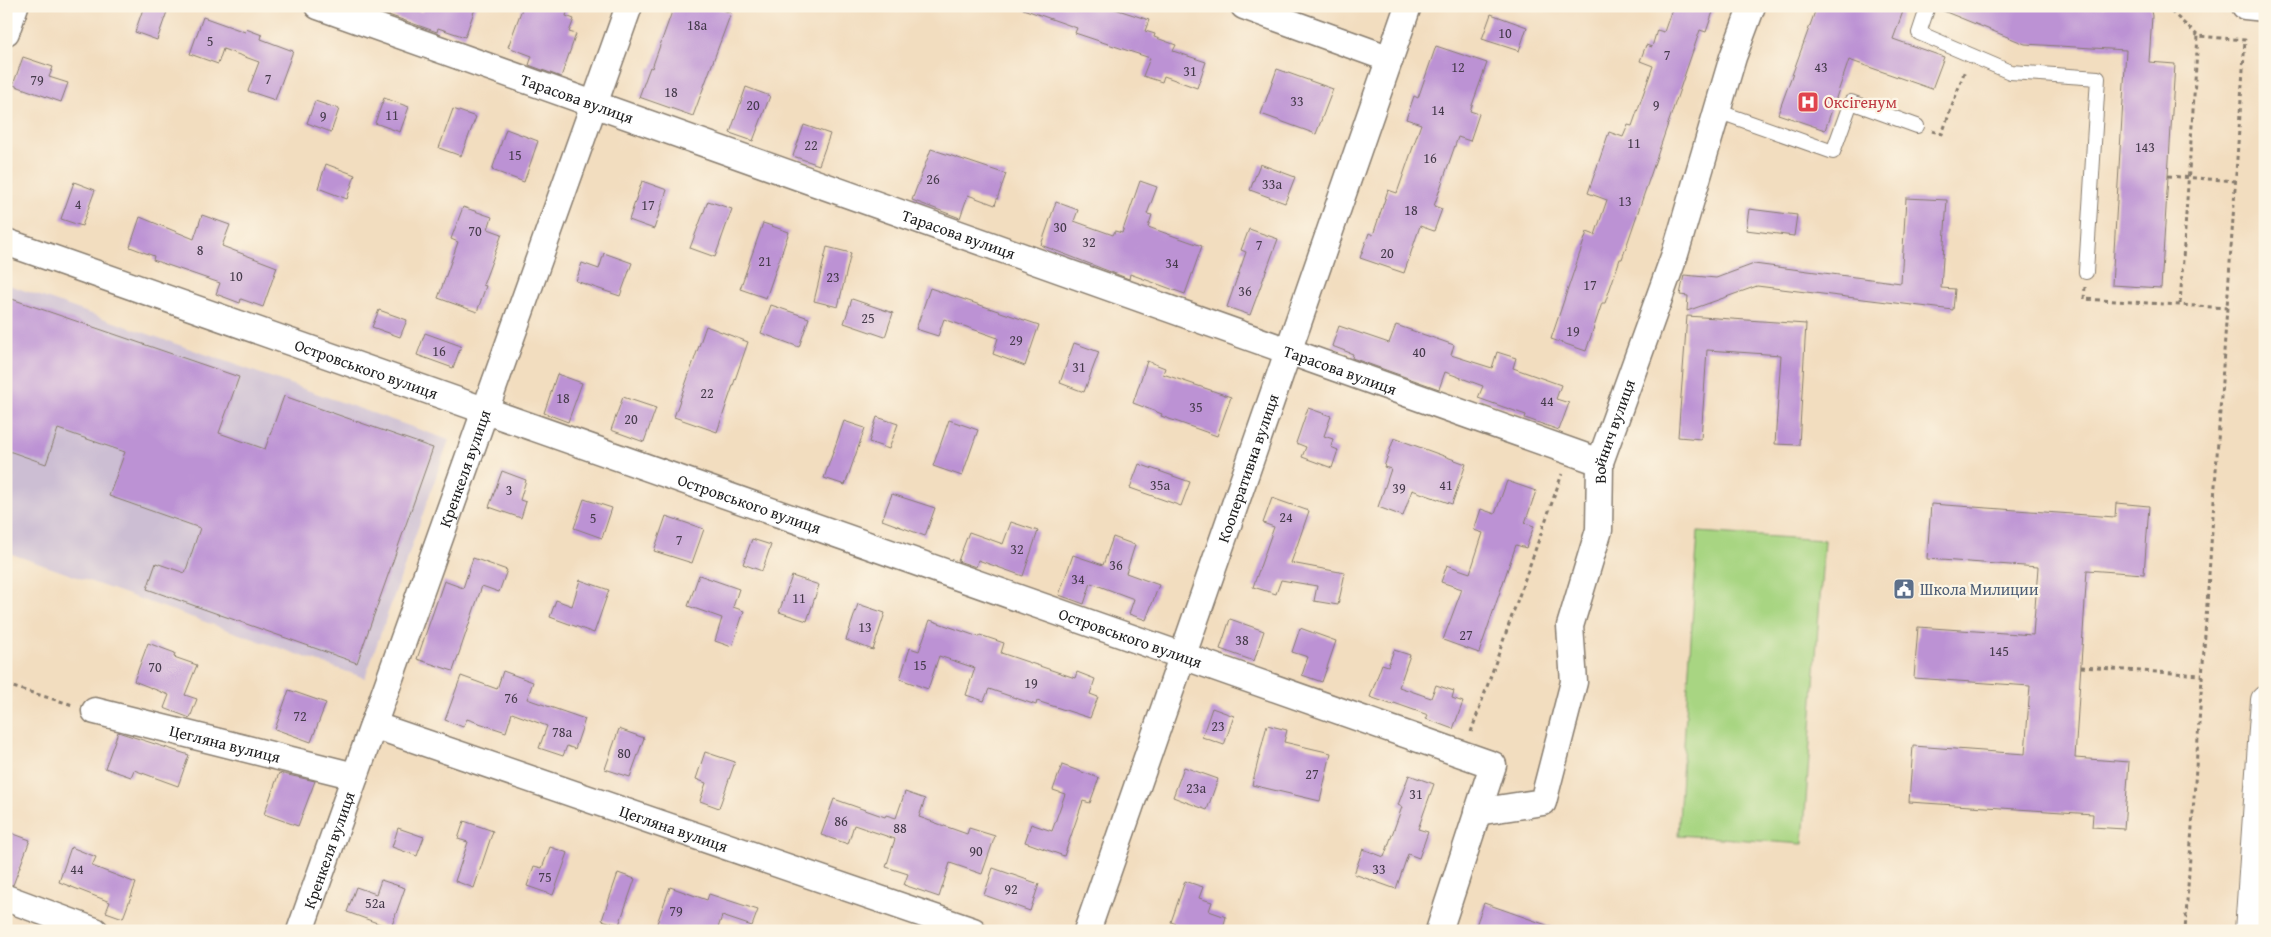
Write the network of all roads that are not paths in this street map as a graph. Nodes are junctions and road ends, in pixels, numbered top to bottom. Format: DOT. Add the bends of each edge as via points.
graph roads {
  1 [pos="15,6"];
  2 [pos="318,6"];
  3 [pos="628,6"];
  4 [pos="1244,6"];
  5 [pos="1408,6"];
  6 [pos="1752,6"];
  7 [pos="1928,6"];
  8 [pos="2245,6"];
  9 [pos="2265,8"];
  10 [pos="6,32"];
  11 [pos="1390,59"];
  12 [pos="594,104"];
  13 [pos="1717,111"];
  14 [pos="1917,126"];
  15 [pos="6,242"];
  16 [pos="2086,272"];
  17 [pos="1288,351"];
  18 [pos="485,410"];
  19 [pos="1600,462"];
  20 [pos="1183,656"];
  21 [pos="2265,700"];
  22 [pos="95,711"];
  23 [pos="373,725"];
  24 [pos="355,776"];
  25 [pos="1477,812"];
  26 [pos="6,898"];
  27 [pos="95,931"];
  28 [pos="300,931"];
  29 [pos="973,931"];
  30 [pos="1087,931"];
  31 [pos="1439,931"];
  32 [pos="2249,931"];
  1 -- 10 [label="street"];
  2 -- 12 [label="street, Тарасова вулиця"];
  3 -- 12 [label="street, Кренкеля вулиця"];
  4 -- 11 [label="street"];
  5 -- 11 [label="street, Кооперативна вулиця"];
  6 -- 13 [label="street, Войнич вулиця"];
  7 -- 16 [label="lane" via="1919,33 2010,72 2098,78"];
  8 -- 9 [label="street"];
  11 -- 17 [label="street, Кооперативна вулиця"];
  12 -- 17 [label="street, Тарасова вулиця"];
  12 -- 18 [label="street, Кренкеля вулиця"];
  13 -- 14 [label="lane" via="1833,152 1851,102"];
  13 -- 19 [label="street, Войнич вулиця" via="1675,254"];
  15 -- 18 [label="street, Островського вулиця"];
  17 -- 19 [label="street, Тарасова вулиця"];
  17 -- 20 [label="street, Кооперативна вулиця"];
  18 -- 20 [label="street, Островського вулиця"];
  18 -- 23 [label="street, Кренкеля вулиця"];
  19 -- 25 [label="street, Войнич вулиця" via="1599,530 1570,626 1574,682 1543,802"];
  20 -- 25 [label="street, Островського вулиця" via="1493,765"];
  20 -- 30 [label="street, Кооперативна вулиця"];
  21 -- 32 [label="main road"];
  22 -- 24 [label="street, Цегляна вулиця"];
  23 -- 24 [label="street, Кренкеля вулиця"];
  23 -- 29 [label="street, Цегляна вулиця"];
  24 -- 28 [label="street, Кренкеля вулиця"];
  25 -- 31 [label="street"];
  26 -- 27 [label="street"];
}
